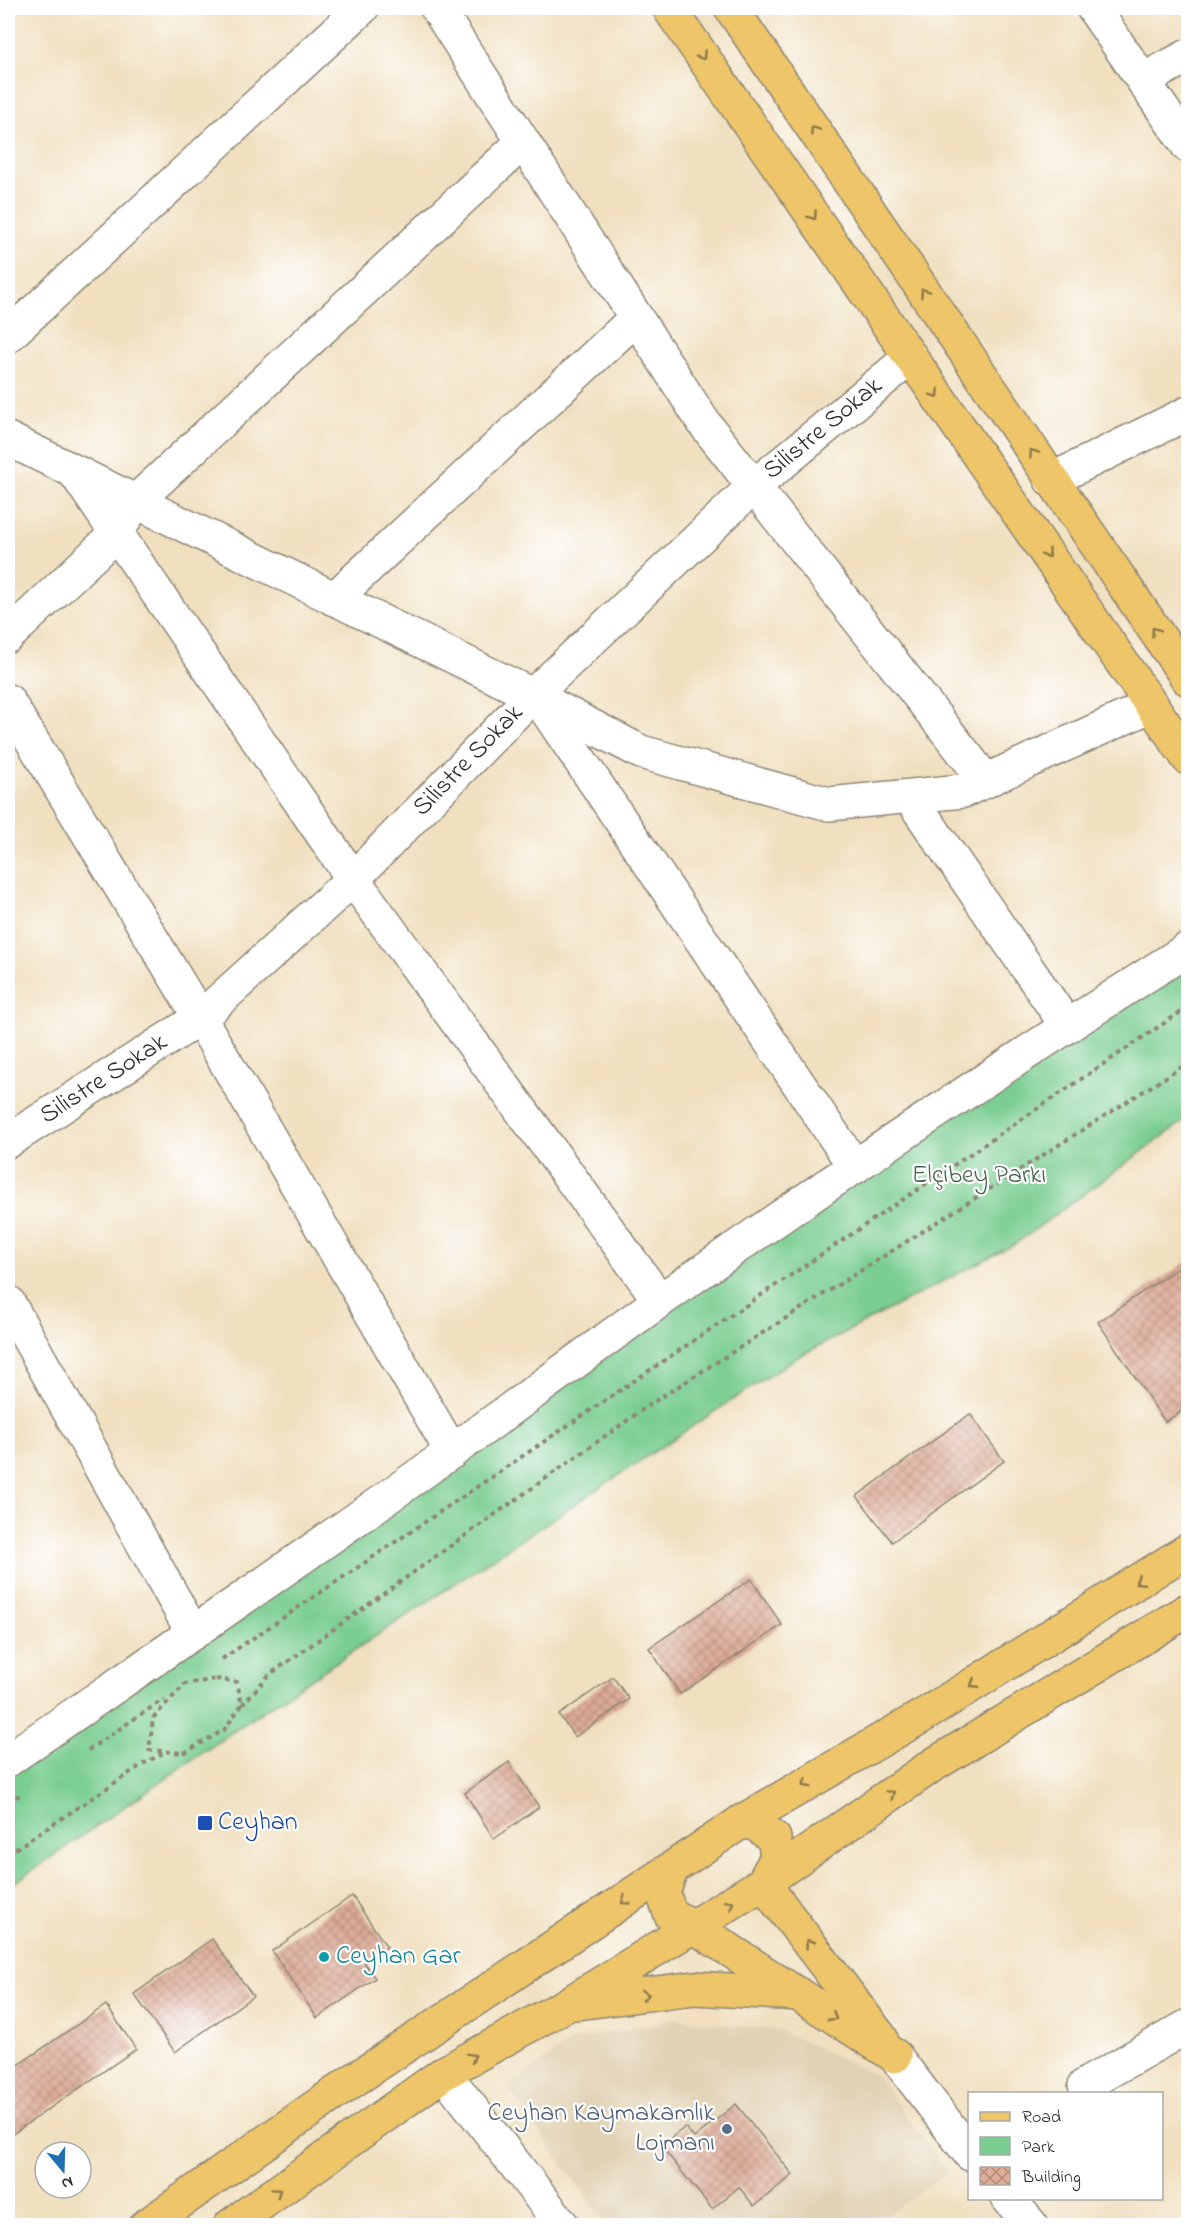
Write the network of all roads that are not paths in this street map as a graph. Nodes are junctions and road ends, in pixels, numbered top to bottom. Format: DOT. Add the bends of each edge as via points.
graph roads {
  1 [pos="362,8"];
  2 [pos="437,8"];
  3 [pos="669,8"];
  4 [pos="730,8"];
  5 [pos="1093,8"];
  6 [pos="1188,56"];
  7 [pos="1143,80"];
  8 [pos="523,142"];
  9 [pos="1188,146"];
  10 [pos="636,318"];
  11 [pos="8,336"];
  12 [pos="911,357"];
  13 [pos="1188,412"];
  14 [pos="8,440"];
  15 [pos="76,473"];
  16 [pos="1052,480"];
  17 [pos="753,487"];
  18 [pos="135,502"];
  19 [pos="117,533"];
  20 [pos="334,599"];
  21 [pos="8,636"];
  22 [pos="1188,679"];
  23 [pos="535,697"];
  24 [pos="8,701"];
  25 [pos="1152,705"];
  26 [pos="1188,758"];
  27 [pos="986,781"];
  28 [pos="910,797"];
  29 [pos="353,879"];
  30 [pos="1188,949"];
  31 [pos="200,1018"];
  32 [pos="1067,1026"];
  33 [pos="8,1141"];
  34 [pos="855,1167"];
  35 [pos="660,1301"];
  36 [pos="8,1302"];
  37 [pos="452,1452"];
  38 [pos="1188,1550"];
  39 [pos="1188,1610"];
  40 [pos="193,1633"];
  41 [pos="10,1753"];
  42 [pos="741,1822"];
  43 [pos="671,1870"];
  44 [pos="763,1883"];
  45 [pos="693,1926"];
  46 [pos="798,1994"];
  47 [pos="566,2005"];
  48 [pos="1188,2026"];
  49 [pos="895,2056"];
  50 [pos="444,2073"];
  51 [pos="1085,2085"];
  52 [pos="968,2153"];
  53 [pos="1009,2200"];
  54 [pos="146,2226"];
  55 [pos="230,2226"];
  56 [pos="563,2226"];
  57 [pos="1032,2226"];
  1 -- 11 [label="street"];
  2 -- 8 [label="street"];
  3 -- 12 [label="main road, one-way"];
  16 -- 4 [label="main road, one-way"];
  5 -- 7 [label="street"];
  6 -- 7 [label="street"];
  7 -- 9 [label="street"];
  8 -- 10 [label="street"];
  8 -- 18 [label="street"];
  10 -- 17 [label="street" via="704,423"];
  10 -- 20 [label="street"];
  12 -- 17 [label="street, Silistre Sokak"];
  12 -- 25 [label="main road, one-way"];
  13 -- 16 [label="street"];
  14 -- 15 [label="street"];
  15 -- 18 [label="street"];
  15 -- 19 [label="street"];
  22 -- 16 [label="main road, one-way"];
  17 -- 23 [label="street, Silistre Sokak"];
  17 -- 27 [label="street"];
  18 -- 19 [label="street"];
  18 -- 20 [label="street"];
  19 -- 21 [label="street"];
  19 -- 29 [label="street"];
  20 -- 23 [label="street"];
  23 -- 28 [label="street" via="641,752 829,804"];
  23 -- 29 [label="street, Silistre Sokak"];
  23 -- 34 [label="street"];
  24 -- 31 [label="street"];
  25 -- 26 [label="main road"];
  25 -- 27 [label="street"];
  27 -- 28 [label="street" via="963,791"];
  28 -- 32 [label="street"];
  29 -- 31 [label="street, Silistre Sokak"];
  29 -- 35 [label="street"];
  30 -- 32 [label="street"];
  31 -- 33 [label="street, Silistre Sokak"];
  31 -- 37 [label="street"];
  32 -- 34 [label="street"];
  34 -- 35 [label="street"];
  35 -- 37 [label="street"];
  36 -- 40 [label="street"];
  37 -- 40 [label="street"];
  38 -- 42 [label="main road, one-way" via="929,1712"];
  44 -- 39 [label="main road, one-way" via="933,1765"];
  40 -- 41 [label="street"];
  42 -- 43 [label="main road"];
  42 -- 44 [label="main road" via="755,1824 774,1838 777,1857"];
  43 -- 45 [label="main road" via="663,1893 671,1915"];
  43 -- 54 [label="main road, one-way" via="348,2084"];
  45 -- 44 [label="main road, one-way"];
  49 -- 44 [label="main road, one-way"];
  45 -- 46 [label="main road"];
  45 -- 47 [label="main road"];
  47 -- 46 [label="main road, one-way" via="695,1988"];
  46 -- 49 [label="main road, one-way"];
  50 -- 47 [label="main road, one-way"];
  48 -- 51 [label="street"];
  49 -- 52 [label="street"];
  55 -- 50 [label="main road, one-way"];
  50 -- 56 [label="street"];
  53 -- 57 [label="street"];
}
